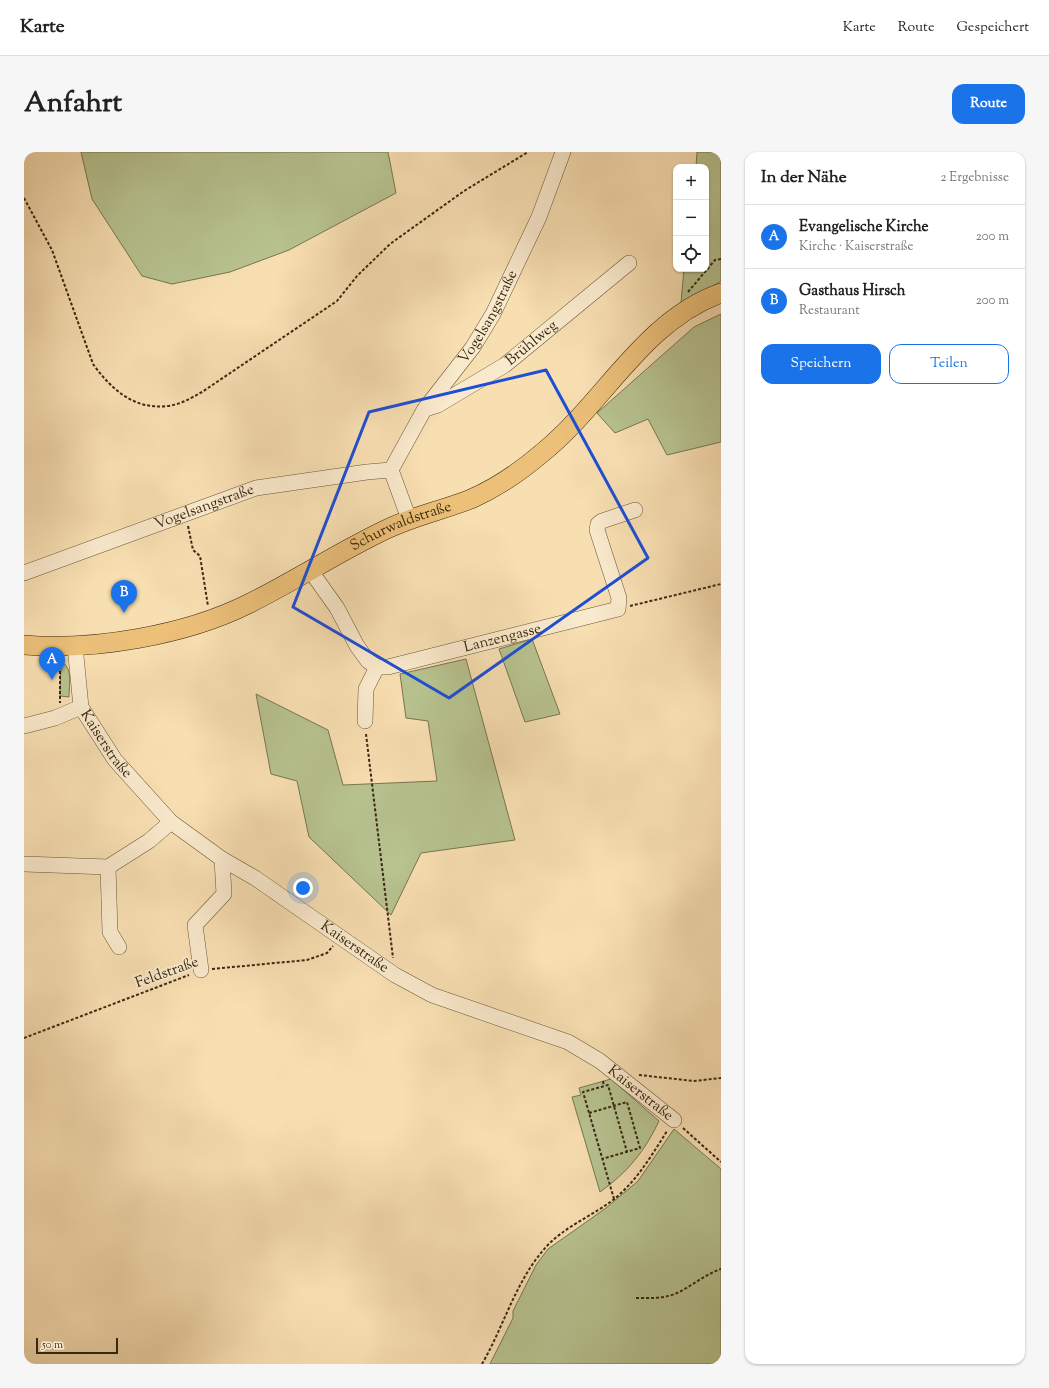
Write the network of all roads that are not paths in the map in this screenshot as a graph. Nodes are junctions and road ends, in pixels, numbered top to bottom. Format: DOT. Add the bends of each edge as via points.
graph roads {
  1 [pos="563,152"];
  2 [pos="629,263"];
  3 [pos="721,293"];
  4 [pos="424,410"];
  5 [pos="391,470"];
  6 [pos="636,510"];
  7 [pos="409,519"];
  8 [pos="310,570"];
  9 [pos="24,573"];
  10 [pos="24,645"];
  11 [pos="75,646"];
  12 [pos="377,667"];
  13 [pos="81,707"];
  14 [pos="365,721"];
  15 [pos="24,726"];
  16 [pos="170,822"];
  17 [pos="222,859"];
  18 [pos="24,864"];
  19 [pos="108,867"];
  20 [pos="119,947"];
  21 [pos="201,970"];
  22 [pos="674,1120"];
  1 -- 4 [label="street, Vogelsangstraße" via="539,217 493,314 473,347"];
  2 -- 4 [label="street, Brühlweg" via="505,364 438,405"];
  3 -- 7 [label="main road, Schurwaldstraße" via="690,308 661,329 570,429 524,467 478,496"];
  4 -- 5 [label="street, Vogelsangstraße"];
  5 -- 7 [label="street"];
  5 -- 9 [label="street, Vogelsangstraße" via="256,488"];
  6 -- 12 [label="street, Lanzengasse" via="598,524 597,530 619,598 618,609 399,665"];
  7 -- 8 [label="main road, Schurwaldstraße"];
  8 -- 11 [label="main road, Schurwaldstraße" via="247,604 210,619 161,633"];
  8 -- 12 [label="street" via="337,608 357,646 368,661"];
  10 -- 11 [label="main road, Schurwaldstraße"];
  11 -- 13 [label="street, Kaiserstraße"];
  12 -- 14 [label="street" via="366,689"];
  13 -- 15 [label="street"];
  13 -- 16 [label="street, Kaiserstraße" via="115,760"];
  16 -- 17 [label="street, Kaiserstraße"];
  16 -- 19 [label="street" via="149,841"];
  17 -- 21 [label="street" via="224,894 195,925"];
  17 -- 22 [label="street, Kaiserstraße" via="255,878 395,976 432,995 568,1042 600,1061"];
  18 -- 19 [label="street"];
  19 -- 20 [label="street" via="110,932"];
}
